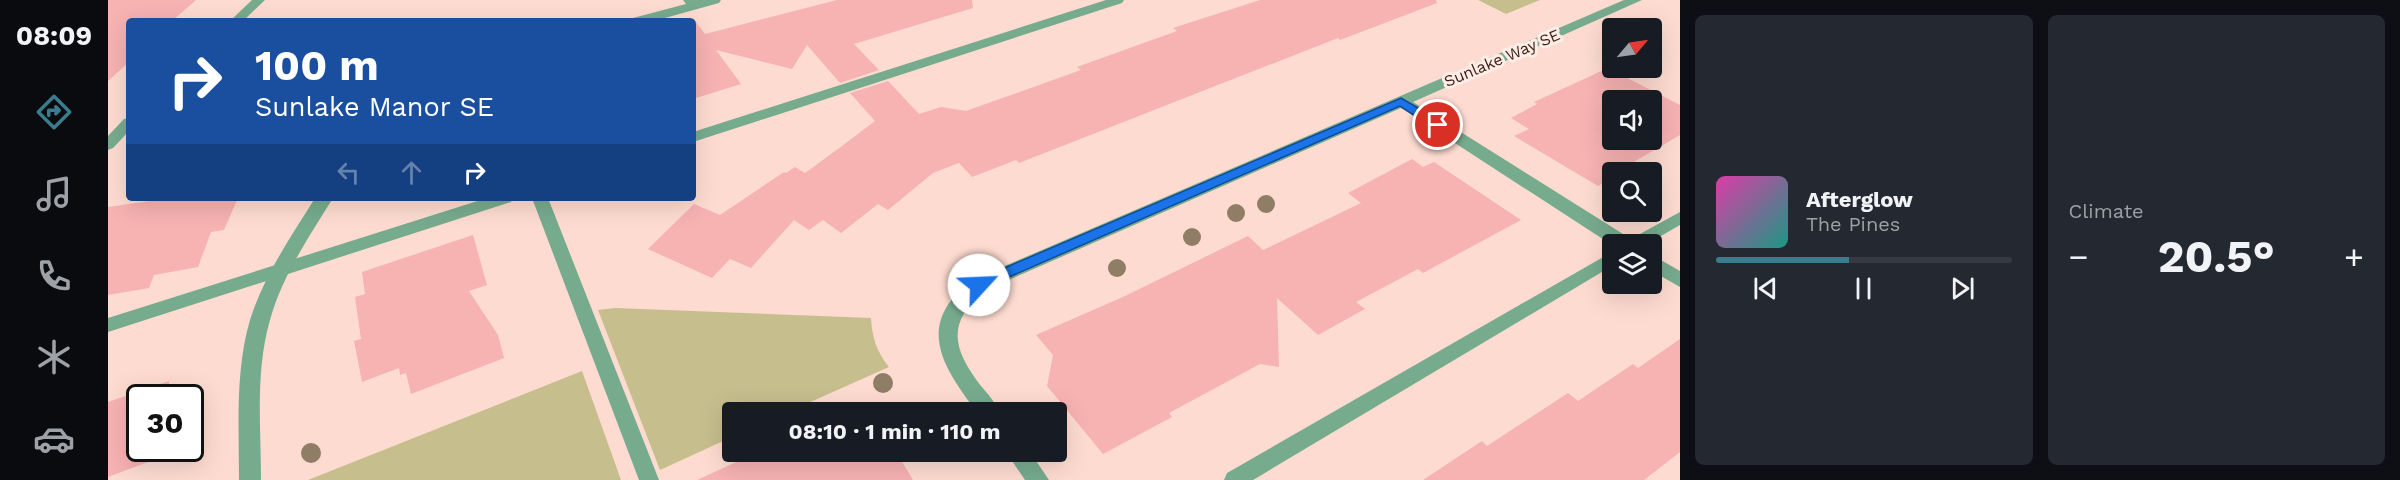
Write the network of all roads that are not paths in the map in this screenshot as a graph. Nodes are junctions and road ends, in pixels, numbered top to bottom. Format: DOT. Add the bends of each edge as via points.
graph roads {
  1 [pos="259,0"];
  2 [pos="714,0"];
  3 [pos="1118,0"];
  4 [pos="1635,0"];
  5 [pos="692,3"];
  6 [pos="239,18"];
  7 [pos="647,18"];
  8 [pos="1401,101"];
  9 [pos="126,125"];
  10 [pos="696,136"];
  11 [pos="108,145"];
  12 [pos="322,201"];
  13 [pos="496,201"];
  14 [pos="541,201"];
  15 [pos="1680,218"];
  16 [pos="1609,234"];
  17 [pos="1652,234"];
  18 [pos="1602,264"];
  19 [pos="1662,268"];
  20 [pos="282,270"];
  21 [pos="1680,280"];
  22 [pos="108,325"];
  23 [pos="982,402"];
  24 [pos="1024,462"];
  25 [pos="250,480"];
  26 [pos="649,480"];
  27 [pos="1038,480"];
  28 [pos="1234,480"];
  1 -- 6 [label="lane"];
  2 -- 5 [label="street"];
  3 -- 10 [label="lane"];
  4 -- 8 [label="street, Sunlake Way SE"];
  5 -- 7 [label="street"];
  8 -- 16 [label="street"];
  8 -- 23 [label="street, Sunlake Way SE" via="979,285 952,312 949,347 956,367"];
  9 -- 11 [label="lane"];
  12 -- 20 [label="street"];
  13 -- 20 [label="lane"];
  14 -- 26 [label="lane"];
  15 -- 17 [label="lane"];
  18 -- 28 [label="lane"];
  19 -- 21 [label="street"];
  20 -- 22 [label="lane"];
  20 -- 25 [label="street" via="260,320 252,368"];
  24 -- 27 [label="street"];
}
